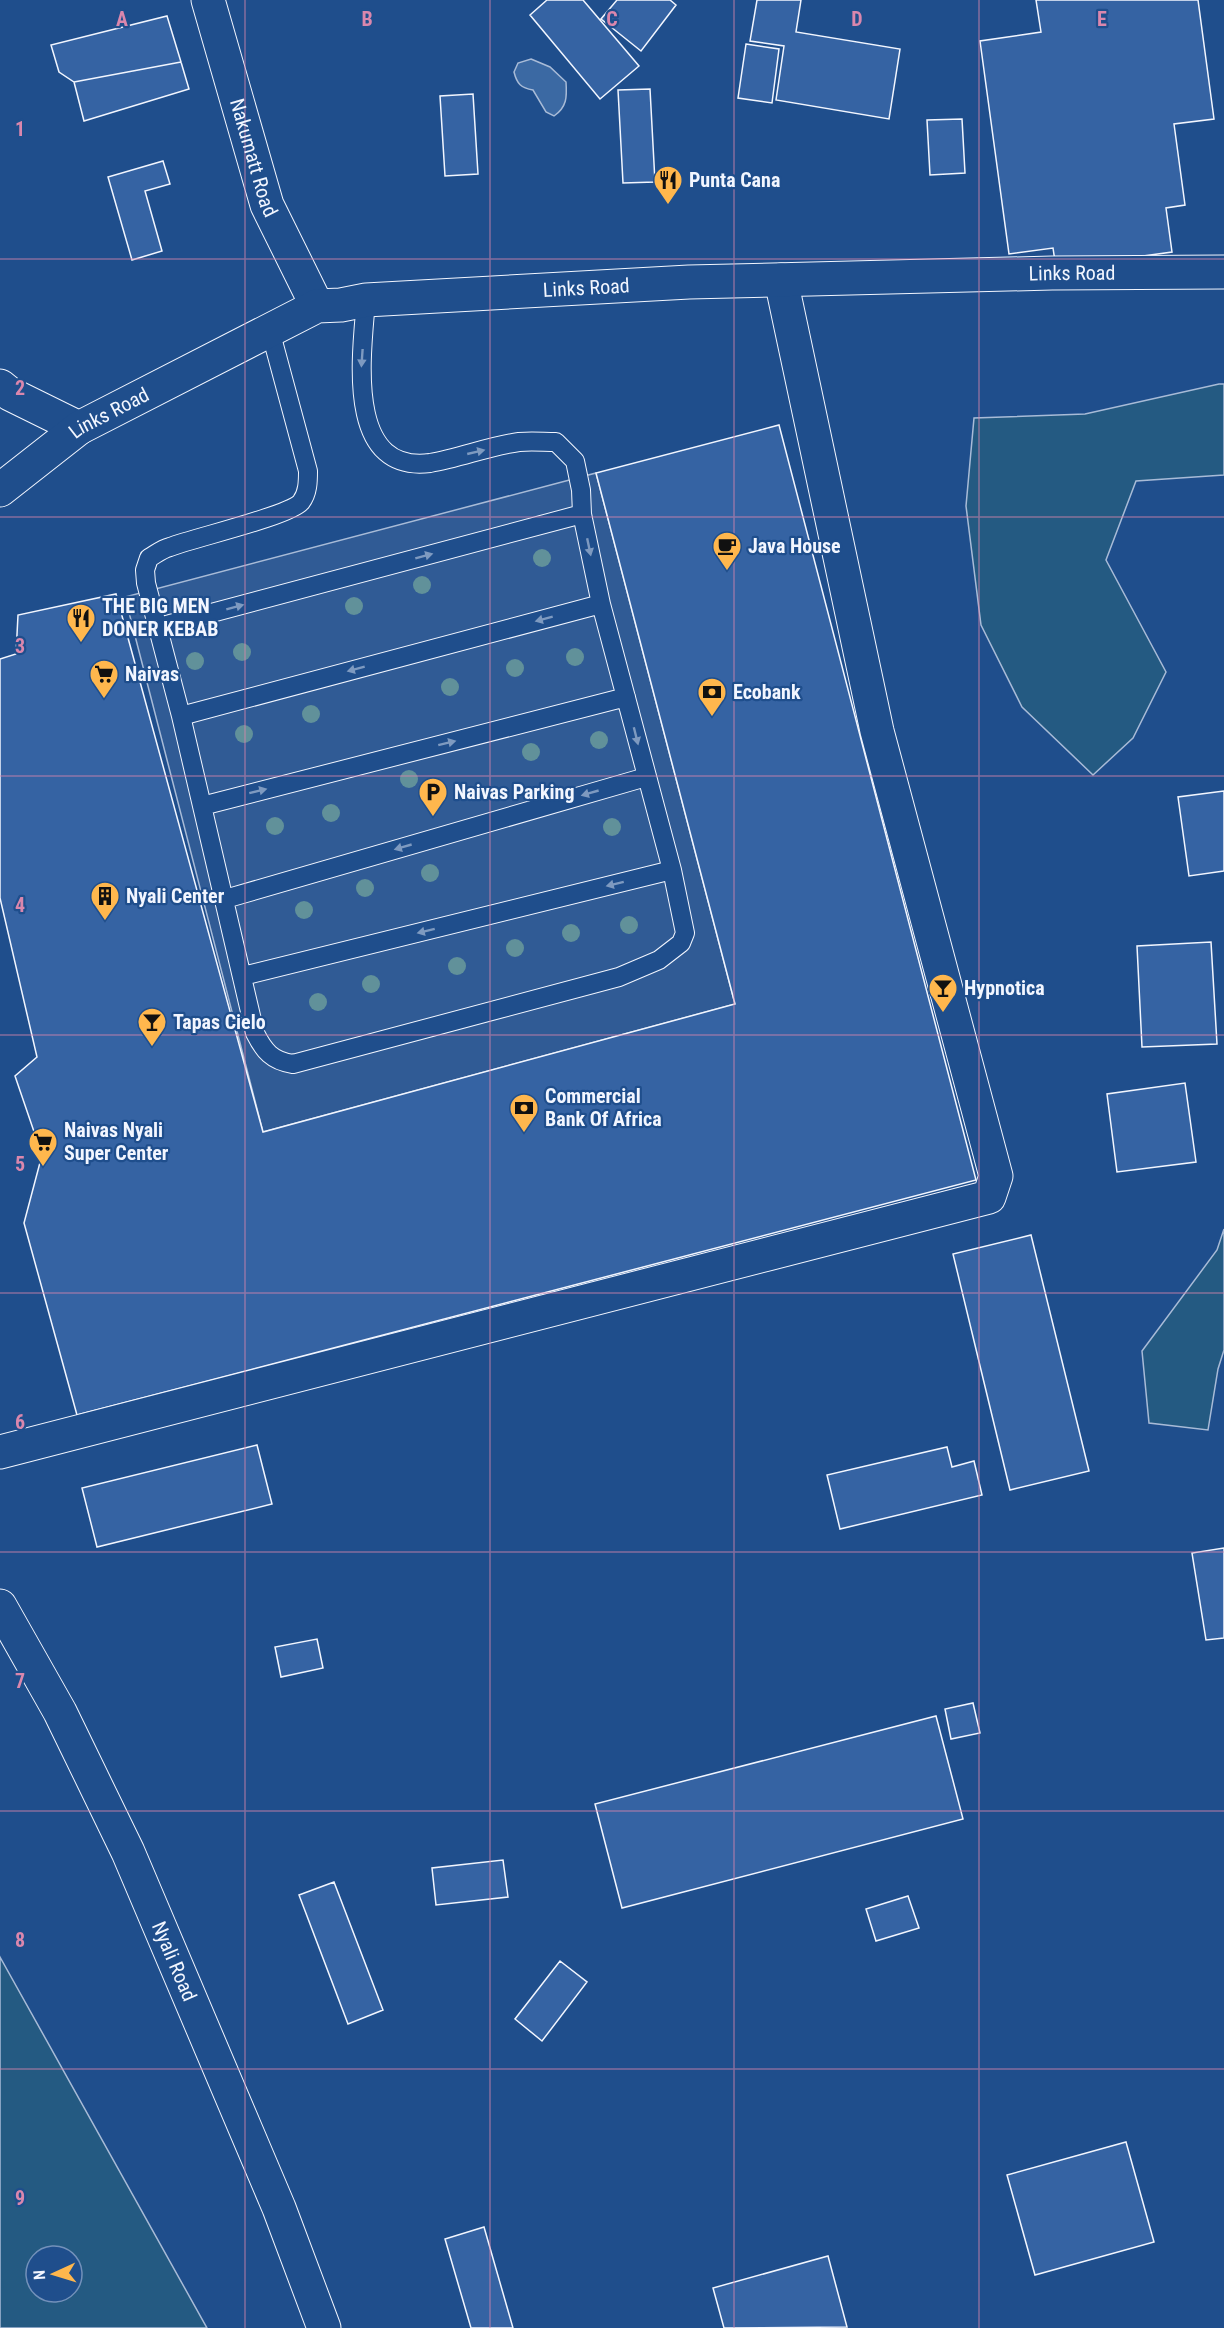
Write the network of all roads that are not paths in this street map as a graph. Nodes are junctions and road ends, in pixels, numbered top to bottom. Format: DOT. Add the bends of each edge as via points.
graph roads {
  1 [pos="208,0"];
  2 [pos="1224,272"];
  3 [pos="781,280"];
  4 [pos="366,300"];
  5 [pos="317,306"];
  6 [pos="270,330"];
  7 [pos="0,386"];
  8 [pos="79,428"];
  9 [pos="0,490"];
  10 [pos="582,514"];
  11 [pos="601,604"];
  12 [pos="159,627"];
  13 [pos="626,697"];
  14 [pos="181,716"];
  15 [pos="646,777"];
  16 [pos="202,806"];
  17 [pos="672,870"];
  18 [pos="225,899"];
  19 [pos="243,976"];
  20 [pos="0,1452"];
  21 [pos="0,1606"];
  22 [pos="324,2328"];
  1 -- 5 [label="main road, Nakumatt Road" via="267,205"];
  2 -- 3 [label="main road, Links Road"];
  3 -- 4 [label="main road, Links Road"];
  3 -- 20 [label="main road" via="877,731 996,1176 989,1197"];
  4 -- 5 [label="main road, Links Road"];
  4 -- 10 [label="lane, one-way" via="361,377 371,434 382,450 399,461 428,463 519,442 556,442 575,460"];
  5 -- 6 [label="main road, Links Road"];
  6 -- 8 [label="main road, Links Road"];
  6 -- 12 [label="lane" via="308,471 308,486 300,503 279,513 167,547 149,558 146,584"];
  7 -- 8 [label="main road"];
  8 -- 9 [label="main road, Links Road"];
  10 -- 11 [label="lane, one-way"];
  12 -- 10 [label="lane, one-way"];
  11 -- 13 [label="lane"];
  11 -- 14 [label="lane, one-way"];
  12 -- 14 [label="lane"];
  13 -- 15 [label="lane, one-way"];
  16 -- 13 [label="lane, one-way"];
  14 -- 16 [label="lane"];
  15 -- 17 [label="lane"];
  15 -- 18 [label="lane, one-way"];
  16 -- 18 [label="lane"];
  17 -- 19 [label="lane, one-way"];
  17 -- 19 [label="lane" via="685,933 681,943 659,960 619,977 293,1064 263,1050 255,1033"];
  18 -- 19 [label="lane"];
  21 -- 22 [label="main road, Nyali Road" via="60,1712 128,1852 279,2208"];
}
